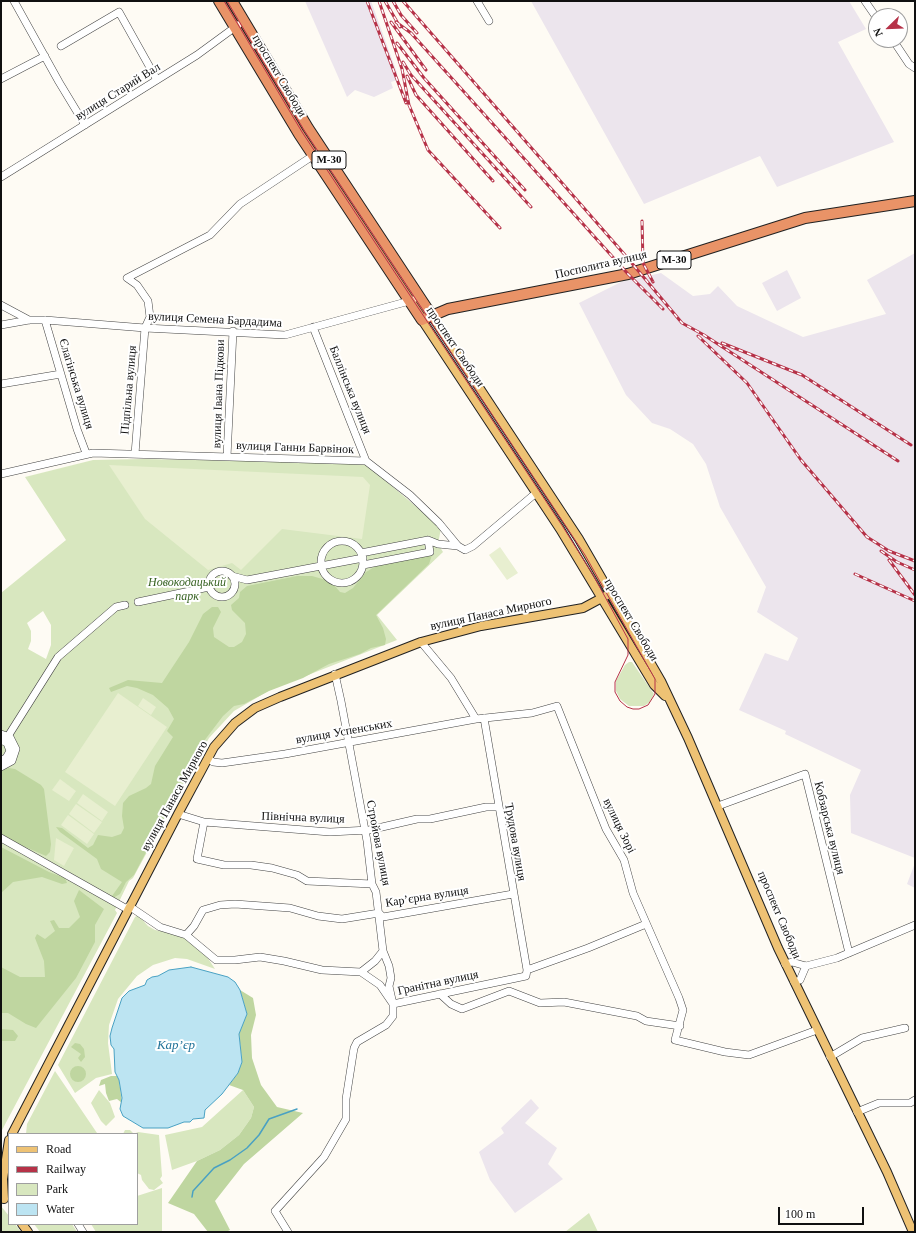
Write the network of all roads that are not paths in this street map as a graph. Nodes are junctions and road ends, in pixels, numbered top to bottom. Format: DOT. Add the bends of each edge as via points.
graph roads {
  1 [pos="14,1"];
  2 [pos="219,1"];
  3 [pos="232,1"];
  4 [pos="477,1"];
  5 [pos="243,21"];
  6 [pos="489,21"];
  7 [pos="234,28"];
  8 [pos="61,46"];
  9 [pos="898,48"];
  10 [pos="45,56"];
  11 [pos="915,68"];
  12 [pos="1,79"];
  13 [pos="157,80"];
  14 [pos="85,125"];
  15 [pos="322,150"];
  16 [pos="313,156"];
  17 [pos="1,177"];
  18 [pos="915,201"];
  19 [pos="419,297"];
  20 [pos="409,302"];
  21 [pos="1,305"];
  22 [pos="432,316"];
  23 [pos="29,320"];
  24 [pos="45,320"];
  25 [pos="422,320"];
  26 [pos="1,325"];
  27 [pos="313,327"];
  28 [pos="145,328"];
  29 [pos="233,331"];
  30 [pos="61,374"];
  31 [pos="1,384"];
  32 [pos="86,453"];
  33 [pos="135,454"];
  34 [pos="227,458"];
  35 [pos="366,461"];
  36 [pos="1,474"];
  37 [pos="536,492"];
  38 [pos="428,540"];
  39 [pos="410,544"];
  40 [pos="438,544"];
  41 [pos="458,546"];
  42 [pos="430,552"];
  43 [pos="322,555"];
  44 [pos="412,555"];
  45 [pos="362,558"];
  46 [pos="321,566"];
  47 [pos="311,568"];
  48 [pos="232,576"];
  49 [pos="326,576"];
  50 [pos="247,580"];
  51 [pos="209,587"];
  52 [pos="234,589"];
  53 [pos="612,593"];
  54 [pos="602,598"];
  55 [pos="138,602"];
  56 [pos="125,605"];
  57 [pos="421,642"];
  58 [pos="335,674"];
  59 [pos="672,704"];
  60 [pos="484,718"];
  61 [pos="476,719"];
  62 [pos="4,738"];
  63 [pos="348,743"];
  64 [pos="11,758"];
  65 [pos="208,758"];
  66 [pos="1,760"];
  67 [pos="1,767"];
  68 [pos="718,806"];
  69 [pos="498,807"];
  70 [pos="178,814"];
  71 [pos="204,822"];
  72 [pos="363,829"];
  73 [pos="1,838"];
  74 [pos="372,884"];
  75 [pos="513,894"];
  76 [pos="128,907"];
  77 [pos="378,913"];
  78 [pos="646,924"];
  79 [pos="915,926"];
  80 [pos="186,935"];
  81 [pos="383,951"];
  82 [pos="849,953"];
  83 [pos="785,964"];
  84 [pos="806,966"];
  85 [pos="527,970"];
  86 [pos="361,972"];
  87 [pos="518,978"];
  88 [pos="794,982"];
  89 [pos="509,991"];
  90 [pos="440,994"];
  91 [pos="393,1004"];
  92 [pos="680,1026"];
  93 [pos="905,1028"];
  94 [pos="817,1030"];
  95 [pos="830,1057"];
  96 [pos="915,1100"];
  97 [pos="858,1112"];
  98 [pos="15,1132"];
  99 [pos="8,1147"];
  100 [pos="6,1162"];
  101 [pos="5,1200"];
  102 [pos="287,1232"];
  103 [pos="913,1232"];
  1 -- 10 [label="street"];
  2 -- 7 [label="highway, проспект Свободи / М-30"];
  3 -- 5 [label="highway, проспект Свободи / М-30"];
  4 -- 6 [label="street"];
  5 -- 7 [label="street, вулиця Старий Вал"];
  5 -- 15 [label="highway, проспект Свободи / М-30"];
  7 -- 13 [label="street, вулиця Старий Вал" via="197,56"];
  7 -- 16 [label="highway, проспект Свободи / М-30"];
  8 -- 13 [label="street" via="117,12"];
  9 -- 11 [label="street" via="909,64"];
  10 -- 12 [label="street"];
  10 -- 14 [label="street"];
  13 -- 14 [label="street, вулиця Старий Вал"];
  14 -- 17 [label="street, вулиця Старий Вал"];
  15 -- 16 [label="street"];
  15 -- 19 [label="highway, проспект Свободи / М-30"];
  16 -- 20 [label="highway, проспект Свободи / М-30"];
  16 -- 28 [label="street, Підпільна вулиця" via="240,204 210,235 127,278 137,285 148,301 150,318"];
  18 -- 22 [label="highway, Посполита вулиця / М-30" via="805,218 628,274 448,309"];
  19 -- 20 [label="street, вулиця Семена Бардадима"];
  19 -- 22 [label="highway, проспект Свободи / М-30"];
  20 -- 25 [label="highway, проспект Свободи / М-30"];
  20 -- 27 [label="street, вулиця Семена Бардадима"];
  21 -- 23 [label="street, вулиця Семена Бардадима"];
  22 -- 25 [label="highway, М-30"];
  22 -- 53 [label="main road, проспект Свободи" via="577,535"];
  23 -- 24 [label="street, вулиця Семена Бардадима"];
  23 -- 26 [label="street, вулиця Семена Бардадима"];
  24 -- 28 [label="street, вулиця Семена Бардадима"];
  24 -- 30 [label="street, Єлагінська вулиця"];
  25 -- 37 [label="main road, проспект Свободи"];
  27 -- 29 [label="street, вулиця Семена Бардадима" via="285,335"];
  27 -- 35 [label="street, Баллінська вулиця"];
  28 -- 29 [label="street, вулиця Семена Бардадима"];
  28 -- 33 [label="street, Підпільна вулиця"];
  29 -- 34 [label="street, вулиця Івана Підкови"];
  30 -- 31 [label="street"];
  30 -- 32 [label="street, Єлагінська вулиця"];
  32 -- 33 [label="street, вулиця Ганни Барвінок"];
  32 -- 36 [label="street, вулиця Ганни Барвінок"];
  33 -- 34 [label="street, вулиця Ганни Барвінок"];
  34 -- 35 [label="street, вулиця Ганни Барвінок"];
  35 -- 41 [label="street, вулиця Ганни Барвінок" via="410,495"];
  37 -- 41 [label="street" via="473,546 465,550"];
  37 -- 54 [label="main road, проспект Свободи"];
  38 -- 39 [label="street"];
  38 -- 40 [label="street"];
  38 -- 42 [label="street"];
  39 -- 44 [label="street"];
  39 -- 45 [label="street"];
  40 -- 41 [label="street"];
  40 -- 42 [label="street"];
  42 -- 44 [label="street"];
  43 -- 45 [label="street" via="328,546 338,541 349,542 358,548"];
  43 -- 46 [label="street"];
  43 -- 47 [label="street"];
  44 -- 45 [label="street"];
  45 -- 46 [label="street"];
  45 -- 49 [label="street" via="360,574 353,580 346,583 335,582"];
  46 -- 47 [label="street"];
  46 -- 49 [label="street"];
  47 -- 49 [label="street"];
  47 -- 50 [label="street"];
  48 -- 50 [label="street"];
  48 -- 51 [label="street" via="223,571 216,572 211,577"];
  48 -- 52 [label="street" via="235,582"];
  50 -- 52 [label="street"];
  51 -- 52 [label="street" via="212,593 221,598 228,596"];
  51 -- 55 [label="street"];
  53 -- 54 [label="main road, вулиця Панаса Мирного"];
  53 -- 59 [label="main road, проспект Свободи"];
  54 -- 57 [label="main road, вулиця Панаса Мирного" via="583,608 481,626"];
  54 -- 59 [label="main road, проспект Свободи" via="654,685"];
  56 -- 62 [label="street" via="116,607 58,657"];
  57 -- 58 [label="main road, вулиця Панаса Мирного"];
  57 -- 61 [label="street" via="451,678"];
  58 -- 63 [label="street, Стройова вулиця"];
  58 -- 65 [label="main road, вулиця Панаса Мирного" via="246,713 224,735"];
  59 -- 68 [label="main road, проспект Свободи"];
  60 -- 61 [label="street, вулиця Успенських"];
  60 -- 69 [label="street, Трудова вулиця"];
  60 -- 78 [label="street, вулиця Зорі" via="532,713 557,706 606,829 624,860 633,893"];
  61 -- 63 [label="street, вулиця Успенських"];
  62 -- 64 [label="street" via="10,748"];
  63 -- 65 [label="street, вулиця Успенських" via="222,763 213,762"];
  63 -- 72 [label="street, Стройова вулиця"];
  64 -- 66 [label="street"];
  64 -- 67 [label="street" via="9,764"];
  65 -- 70 [label="main road, вулиця Панаса Мирного"];
  68 -- 82 [label="street, Кобзарська вулиця" via="805,774"];
  68 -- 83 [label="main road, проспект Свободи"];
  69 -- 72 [label="street, Північна вулиця" via="486,807 430,819 417,818 389,826"];
  69 -- 75 [label="street, Трудова вулиця"];
  70 -- 71 [label="street, Північна вулиця"];
  70 -- 76 [label="main road, вулиця Панаса Мирного"];
  71 -- 72 [label="street, Північна вулиця" via="330,832"];
  71 -- 74 [label="street" via="197,859 224,865 272,868 297,875 307,881"];
  72 -- 74 [label="street, Стройова вулиця" via="367,841"];
  73 -- 76 [label="street"];
  74 -- 77 [label="street, Стройова вулиця" via="376,892"];
  75 -- 77 [label="street, Карʼєрна вулиця" via="383,917"];
  75 -- 85 [label="street, Трудова вулиця"];
  76 -- 80 [label="street" via="160,927"];
  76 -- 98 [label="main road, вулиця Панаса Мирного"];
  77 -- 80 [label="street, Карʼєрна вулиця" via="342,920 290,908 220,905 203,910"];
  77 -- 81 [label="street, Стройова вулиця"];
  78 -- 85 [label="street"];
  78 -- 92 [label="street, вулиця Зорі" via="683,1010"];
  79 -- 82 [label="street"];
  80 -- 86 [label="street" via="216,960 260,957 322,970"];
  81 -- 86 [label="street"];
  81 -- 91 [label="street, Стройова вулиця" via="389,966 389,986"];
  82 -- 84 [label="street"];
  83 -- 84 [label="street" via="792,962"];
  83 -- 88 [label="main road, проспект Свободи"];
  84 -- 88 [label="street" via="800,980"];
  85 -- 87 [label="street" via="526,976"];
  86 -- 91 [label="street, Гранітна вулиця" via="380,985"];
  87 -- 89 [label="street"];
  87 -- 90 [label="street, Гранітна вулиця"];
  88 -- 94 [label="main road, проспект Свободи"];
  89 -- 90 [label="street" via="462,1009 451,1004"];
  89 -- 92 [label="street" via="540,1003 564,1002"];
  90 -- 91 [label="street, Гранітна вулиця"];
  91 -- 102 [label="street, Стройова вулиця" via="393,1016 386,1025 357,1042 354,1048 346,1099 346,1119 324,1157 275,1211"];
  92 -- 94 [label="street, вулиця Зорі" via="676,1040 748,1055"];
  93 -- 95 [label="street" via="862,1038"];
  94 -- 95 [label="main road, проспект Свободи"];
  95 -- 97 [label="main road, проспект Свободи"];
  96 -- 97 [label="street" via="910,1103 879,1103"];
  97 -- 103 [label="main road, проспект Свободи"];
  99 -- 100 [label="main road"];
  100 -- 101 [label="main road" via="2,1187"];
}
